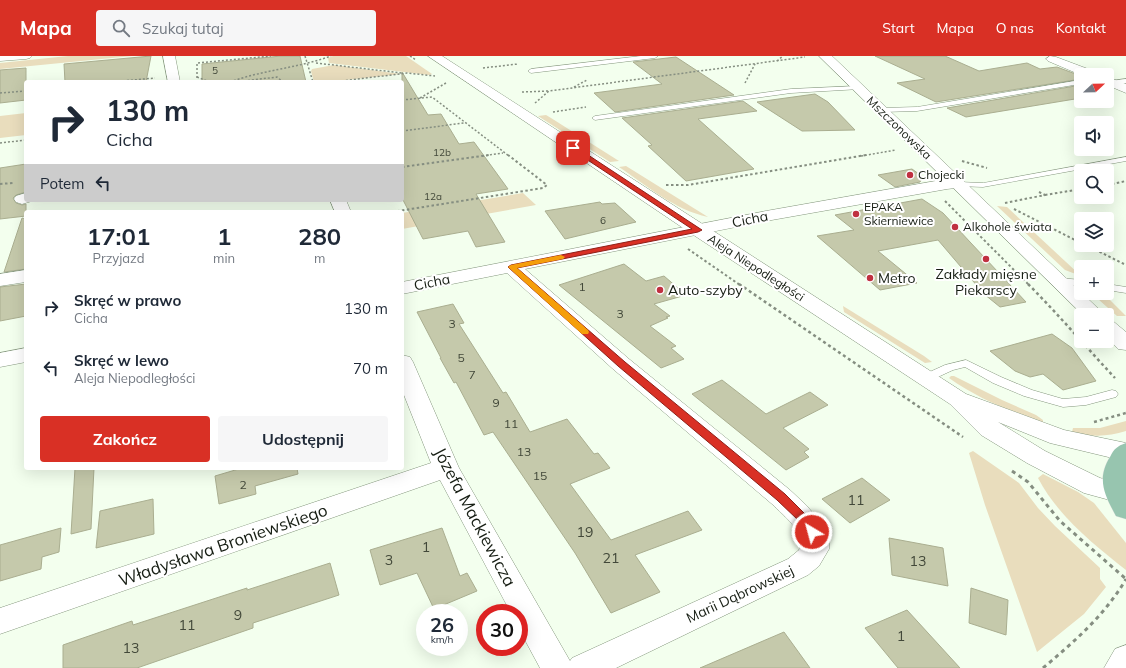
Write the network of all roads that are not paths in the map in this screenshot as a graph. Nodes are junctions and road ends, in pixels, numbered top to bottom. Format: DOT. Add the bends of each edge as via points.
graph roads {
  1 [pos="26,56"];
  2 [pos="169,56"];
  3 [pos="434,56"];
  4 [pos="651,56"];
  5 [pos="655,56"];
  6 [pos="825,56"];
  7 [pos="0,58"];
  8 [pos="1052,59"];
  9 [pos="1074,68"];
  10 [pos="531,71"];
  11 [pos="174,80"];
  12 [pos="1126,81"];
  13 [pos="1114,82"];
  14 [pos="1074,83"];
  15 [pos="1114,84"];
  16 [pos="858,88"];
  17 [pos="1126,89"];
  18 [pos="882,110"];
  19 [pos="595,118"];
  20 [pos="1126,160"];
  21 [pos="958,184"];
  22 [pos="698,230"];
  23 [pos="511,267"];
  24 [pos="24,276"];
  25 [pos="0,280"];
  26 [pos="1060,281"];
  27 [pos="1074,282"];
  28 [pos="404,288"];
  29 [pos="1114,288"];
  30 [pos="1126,290"];
  31 [pos="1089,308"];
  32 [pos="1114,333"];
  33 [pos="1126,344"];
  34 [pos="24,355"];
  35 [pos="0,360"];
  36 [pos="404,367"];
  37 [pos="927,378"];
  38 [pos="1112,394"];
  39 [pos="958,399"];
  40 [pos="1126,452"];
  41 [pos="446,468"];
  42 [pos="1121,501"];
  43 [pos="0,621"];
  44 [pos="1126,659"];
  45 [pos="557,668"];
  46 [pos="583,668"];
  47 [pos="1120,668"];
  1 -- 7 [label="street"];
  2 -- 11 [label="street"];
  3 -- 22 [label="street, Aleja Niepodległości"];
  4 -- 5 [label="lane"];
  4 -- 10 [label="lane"];
  6 -- 16 [label="street, Mszczonowska"];
  8 -- 9 [label="street"];
  12 -- 13 [label="lane"];
  14 -- 18 [label="lane" via="917,109"];
  15 -- 17 [label="street"];
  16 -- 18 [label="street, Mszczonowska"];
  16 -- 19 [label="lane" via="791,91"];
  18 -- 21 [label="street, Mszczonowska"];
  20 -- 21 [label="lane" via="983,185"];
  21 -- 22 [label="street, Cicha"];
  21 -- 26 [label="street, Mszczonowska"];
  22 -- 23 [label="street, Cicha"];
  22 -- 37 [label="street, Aleja Niepodległości"];
  23 -- 28 [label="street, Cicha"];
  23 -- 46 [label="street, Marii Dąbrowskiej" via="621,364 781,497 802,517 816,542 813,555 798,567"];
  24 -- 25 [label="street"];
  26 -- 27 [label="lane"];
  26 -- 31 [label="street, Mszczonowska"];
  29 -- 30 [label="lane"];
  32 -- 33 [label="street"];
  34 -- 35 [label="street"];
  36 -- 41 [label="street, Józefa Mackiewicza"];
  37 -- 38 [label="lane" via="949,367 966,363 1028,393 1064,403 1086,401"];
  37 -- 39 [label="street, Aleja Niepodległości"];
  39 -- 40 [label="street, Aleja Niepodległości" via="1059,437"];
  39 -- 42 [label="street, Aleja Niepodległości" via="990,429 1036,458"];
  40 -- 42 [label="main road" via="1115,469"];
  41 -- 43 [label="street, Władysława Broniewskiego"];
  41 -- 45 [label="street, Józefa Mackiewicza"];
  44 -- 47 [label="street"];
}
